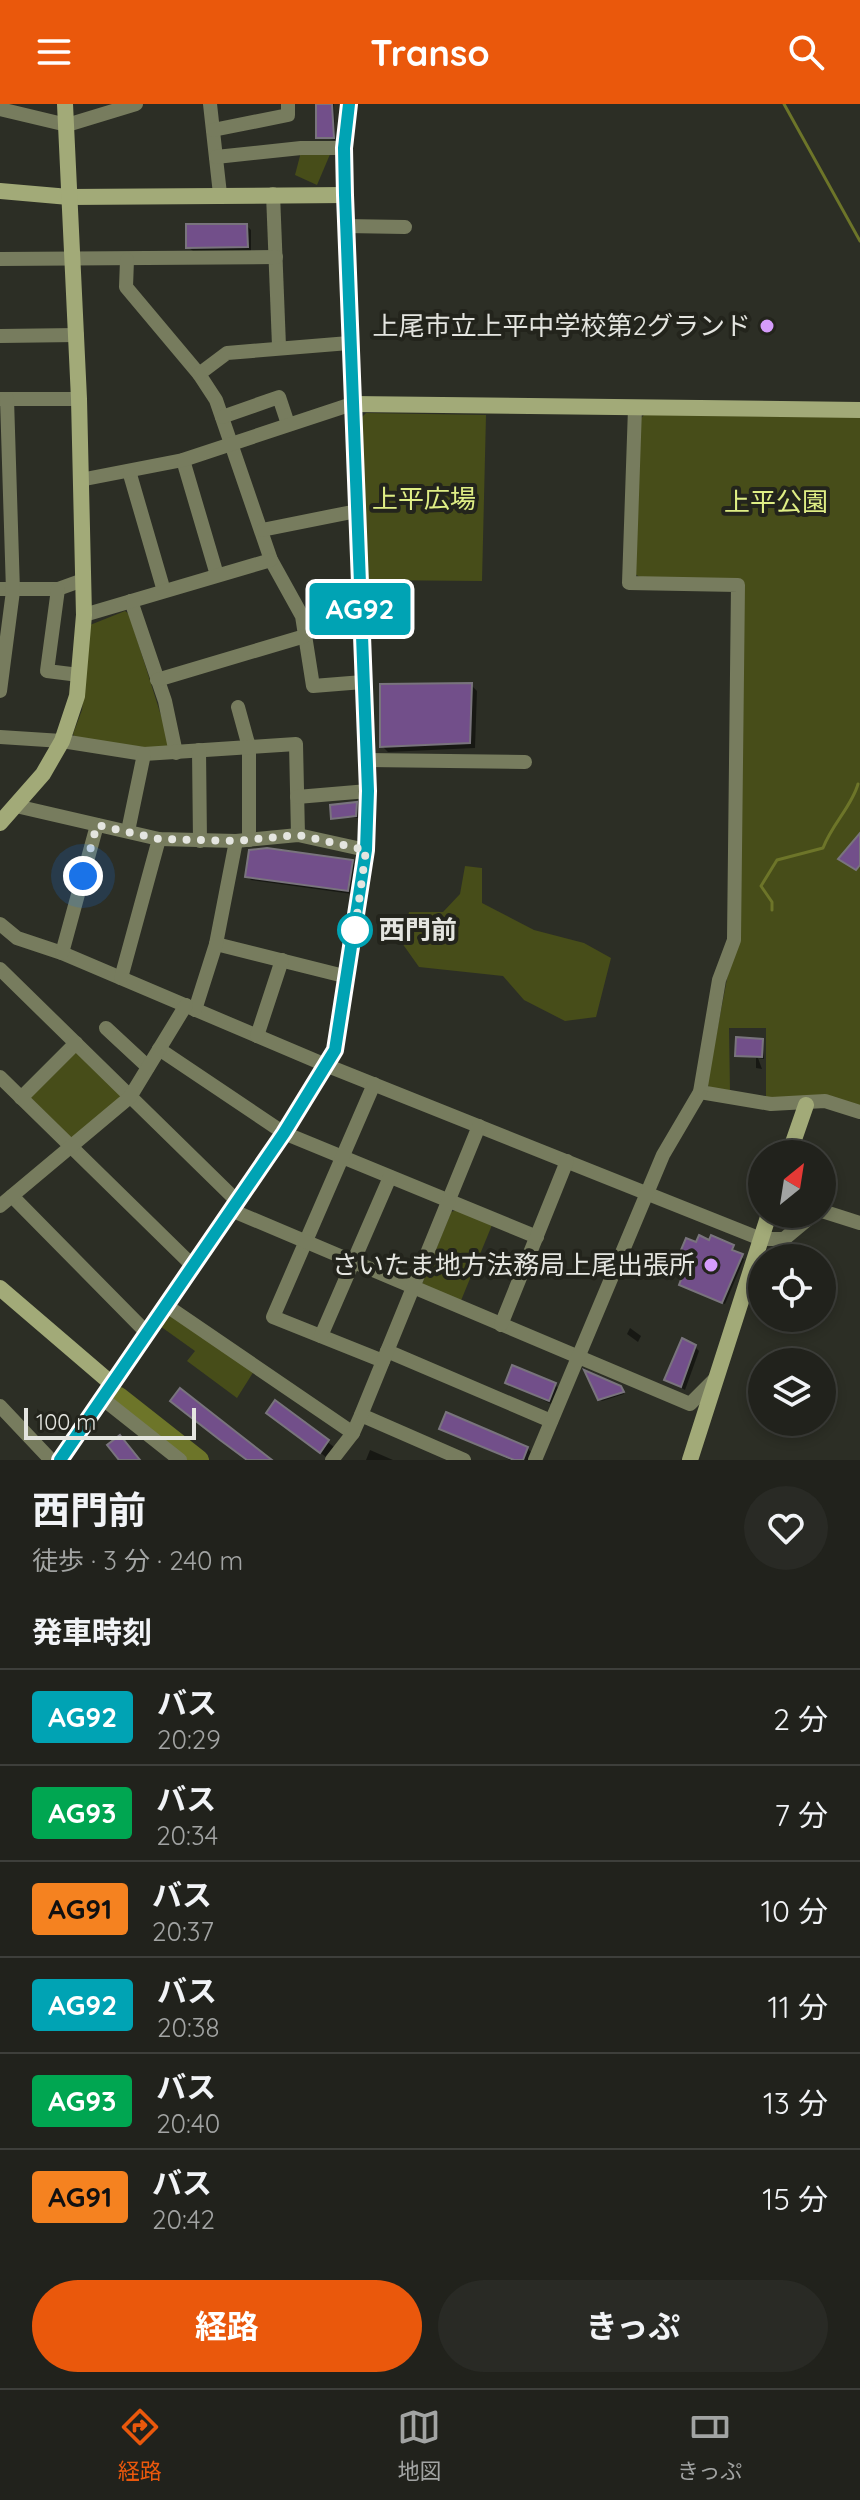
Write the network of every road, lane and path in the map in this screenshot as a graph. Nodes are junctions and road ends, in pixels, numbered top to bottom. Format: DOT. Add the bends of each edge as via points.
graph roads {
  1 [pos="65,104"];
  2 [pos="136,104"];
  3 [pos="210,104"];
  4 [pos="288,104"];
  5 [pos="349,104"];
  6 [pos="0,109"];
  7 [pos="100,110"];
  8 [pos="67,125"];
  9 [pos="213,130"];
  10 [pos="344,148"];
  11 [pos="216,157"];
  12 [pos="0,191"];
  13 [pos="220,194"];
  14 [pos="273,194"];
  15 [pos="345,195"];
  16 [pos="69,197"];
  17 [pos="346,226"];
  18 [pos="405,227"];
  19 [pos="276,257"];
  20 [pos="0,259"];
  21 [pos="71,260"];
  22 [pos="127,260"];
  23 [pos="77,335"];
  24 [pos="0,336"];
  25 [pos="349,343"];
  26 [pos="279,346"];
  27 [pos="199,374"];
  28 [pos="3,399"];
  29 [pos="79,399"];
  30 [pos="352,404"];
  31 [pos="635,408"];
  32 [pos="860,410"];
  33 [pos="222,417"];
  34 [pos="288,424"];
  35 [pos="233,444"];
  36 [pos="183,460"];
  37 [pos="129,471"];
  38 [pos="80,480"];
  39 [pos="357,511"];
  40 [pos="262,530"];
  41 [pos="271,560"];
  42 [pos="217,575"];
  43 [pos="83,580"];
  44 [pos="58,589"];
  45 [pos="6,590"];
  46 [pos="164,591"];
  47 [pos="131,601"];
  48 [pos="84,615"];
  49 [pos="305,636"];
  50 [pos="79,675"];
  51 [pos="157,680"];
  52 [pos="363,682"];
  53 [pos="0,691"];
  54 [pos="238,707"];
  55 [pos="0,737"];
  56 [pos="62,741"];
  57 [pos="249,747"];
  58 [pos="199,750"];
  59 [pos="176,753"];
  60 [pos="144,754"];
  61 [pos="367,760"];
  62 [pos="525,762"];
  63 [pos="368,791"];
  64 [pos="297,797"];
  65 [pos="16,806"];
  66 [pos="0,823"];
  67 [pos="97,825"];
  68 [pos="128,831"];
  69 [pos="298,835"];
  70 [pos="159,839"];
  71 [pos="243,840"];
  72 [pos="200,841"];
  73 [pos="366,850"];
  74 [pos="0,924"];
  75 [pos="216,944"];
  76 [pos="62,953"];
  77 [pos="282,960"];
  78 [pos="0,969"];
  79 [pos="348,977"];
  80 [pos="121,978"];
  81 [pos="191,1008"];
  82 [pos="106,1028"];
  83 [pos="257,1036"];
  84 [pos="76,1043"];
  85 [pos="159,1049"];
  86 [pos="328,1066"];
  87 [pos="148,1067"];
  88 [pos="0,1077"];
  89 [pos="374,1084"];
  90 [pos="700,1092"];
  91 [pos="130,1097"];
  92 [pos="21,1098"];
  93 [pos="806,1105"];
  94 [pos="860,1112"];
  95 [pos="479,1126"];
  96 [pos="284,1133"];
  97 [pos="794,1140"];
  98 [pos="71,1147"];
  99 [pos="343,1157"];
  100 [pos="567,1161"];
  101 [pos="390,1177"];
  102 [pos="646,1193"];
  103 [pos="6,1201"];
  104 [pos="448,1201"];
  105 [pos="234,1206"];
  106 [pos="836,1215"];
  107 [pos="860,1223"];
  108 [pos="765,1228"];
  109 [pos="797,1228"];
  110 [pos="537,1237"];
  111 [pos="761,1239"];
  112 [pos="306,1242"];
  113 [pos="353,1262"];
  114 [pos="193,1266"];
  115 [pos="0,1288"];
  116 [pos="413,1288"];
  117 [pos="167,1306"];
  118 [pos="501,1325"];
  119 [pos="147,1333"];
  120 [pos="321,1336"];
  121 [pos="385,1356"];
  122 [pos="578,1357"];
  123 [pos="717,1377"];
  124 [pos="108,1391"];
  125 [pos="0,1406"];
  126 [pos="361,1415"];
  127 [pos="551,1421"];
  128 [pos="353,1433"];
  129 [pos="51,1460"];
  130 [pos="60,1460"];
  131 [pos="180,1460"];
  132 [pos="332,1460"];
  133 [pos="464,1460"];
  134 [pos="535,1460"];
  135 [pos="690,1460"];
  1 -- 8 [label="street"];
  2 -- 7 [label="street"];
  3 -- 9 [label="street"];
  4 -- 9 [label="street" via="288,115"];
  5 -- 10 [label="street"];
  6 -- 8 [label="street"];
  7 -- 8 [label="street"];
  8 -- 16 [label="street"];
  9 -- 11 [label="street"];
  10 -- 11 [label="street"];
  10 -- 15 [label="street"];
  11 -- 13 [label="street"];
  12 -- 16 [label="street"];
  13 -- 14 [label="street"];
  13 -- 16 [label="street"];
  14 -- 15 [label="street"];
  14 -- 19 [label="street"];
  15 -- 17 [label="street"];
  16 -- 21 [label="street"];
  17 -- 18 [label="street"];
  17 -- 25 [label="street"];
  19 -- 22 [label="street"];
  19 -- 26 [label="street"];
  20 -- 21 [label="street"];
  21 -- 22 [label="street"];
  21 -- 23 [label="street"];
  22 -- 27 [label="street" via="126,287"];
  23 -- 24 [label="street"];
  23 -- 29 [label="street"];
  25 -- 26 [label="street"];
  25 -- 30 [label="street"];
  26 -- 27 [label="street" via="227,353"];
  27 -- 33 [label="street"];
  28 -- 29 [label="street"];
  28 -- 45 [label="street"];
  29 -- 38 [label="street"];
  30 -- 31 [label="street"];
  30 -- 34 [label="street"];
  30 -- 39 [label="street"];
  31 -- 32 [label="street"];
  31 -- 90 [label="street" via="629,583 738,585 734,940 719,980"];
  33 -- 34 [label="street" via="279,397"];
  33 -- 35 [label="street"];
  34 -- 35 [label="street"];
  35 -- 36 [label="street"];
  35 -- 40 [label="street"];
  36 -- 37 [label="street"];
  36 -- 42 [label="street"];
  37 -- 38 [label="street"];
  37 -- 46 [label="street"];
  38 -- 43 [label="street"];
  39 -- 40 [label="street"];
  39 -- 52 [label="street"];
  40 -- 41 [label="street"];
  41 -- 42 [label="street"];
  41 -- 49 [label="street" via="302,616"];
  42 -- 46 [label="street"];
  43 -- 44 [label="street"];
  43 -- 48 [label="street"];
  44 -- 45 [label="street"];
  44 -- 50 [label="street" via="47,671"];
  45 -- 53 [label="street"];
  46 -- 47 [label="street"];
  47 -- 48 [label="street"];
  47 -- 51 [label="street"];
  48 -- 50 [label="street"];
  49 -- 51 [label="street"];
  49 -- 52 [label="street" via="313,686"];
  50 -- 56 [label="street"];
  51 -- 59 [label="street"];
  52 -- 61 [label="street"];
  54 -- 57 [label="street"];
  55 -- 56 [label="street"];
  56 -- 60 [label="street"];
  56 -- 65 [label="street"];
  57 -- 58 [label="street"];
  57 -- 64 [label="street" via="296,744"];
  57 -- 71 [label="street"];
  58 -- 59 [label="street"];
  58 -- 72 [label="street"];
  59 -- 60 [label="street"];
  60 -- 68 [label="street"];
  61 -- 62 [label="street"];
  61 -- 63 [label="street"];
  63 -- 64 [label="street"];
  63 -- 73 [label="street"];
  64 -- 69 [label="street"];
  65 -- 66 [label="street"];
  65 -- 67 [label="street"];
  67 -- 68 [label="street"];
  67 -- 76 [label="street"];
  68 -- 70 [label="street"];
  69 -- 71 [label="street"];
  69 -- 73 [label="street"];
  70 -- 72 [label="street"];
  70 -- 80 [label="street"];
  71 -- 72 [label="street"];
  71 -- 75 [label="street"];
  73 -- 79 [label="street"];
  74 -- 76 [label="street" via="17,938"];
  75 -- 77 [label="street"];
  75 -- 81 [label="street"];
  76 -- 80 [label="street"];
  77 -- 79 [label="street"];
  77 -- 83 [label="street"];
  78 -- 84 [label="street"];
  79 -- 86 [label="street" via="340,1035"];
  80 -- 81 [label="street"];
  81 -- 83 [label="street"];
  81 -- 85 [label="street"];
  82 -- 87 [label="street"];
  83 -- 86 [label="street"];
  84 -- 91 [label="street"];
  84 -- 92 [label="street"];
  85 -- 87 [label="street"];
  85 -- 96 [label="street"];
  86 -- 89 [label="street"];
  86 -- 96 [label="street"];
  87 -- 91 [label="street"];
  88 -- 92 [label="street"];
  89 -- 95 [label="street"];
  89 -- 99 [label="street"];
  90 -- 93 [label="street"];
  90 -- 102 [label="street"];
  91 -- 98 [label="street"];
  91 -- 105 [label="street"];
  92 -- 98 [label="street"];
  93 -- 94 [label="street" via="825,1101"];
  93 -- 97 [label="street"];
  95 -- 100 [label="street"];
  95 -- 104 [label="street"];
  96 -- 99 [label="street"];
  96 -- 105 [label="street"];
  98 -- 103 [label="street"];
  98 -- 114 [label="street"];
  99 -- 101 [label="street"];
  99 -- 112 [label="street"];
  100 -- 102 [label="street"];
  100 -- 110 [label="street"];
  101 -- 104 [label="street"];
  101 -- 113 [label="street"];
  102 -- 111 [label="street"];
  102 -- 122 [label="street"];
  103 -- 119 [label="street"];
  104 -- 110 [label="street"];
  104 -- 116 [label="street"];
  105 -- 112 [label="street"];
  105 -- 114 [label="street"];
  106 -- 107 [label="street"];
  108 -- 111 [label="street"];
  109 -- 111 [label="street" via="784,1239"];
  110 -- 118 [label="street"];
  111 -- 123 [label="street"];
  112 -- 113 [label="street"];
  112 -- 120 [label="street" via="273,1317"];
  113 -- 116 [label="street"];
  113 -- 120 [label="street"];
  114 -- 117 [label="street"];
  115 -- 124 [label="street"];
  116 -- 118 [label="street"];
  116 -- 121 [label="street"];
  117 -- 119 [label="street"];
  117 -- 128 [label="street"];
  118 -- 122 [label="street"];
  119 -- 124 [label="street"];
  120 -- 121 [label="street"];
  121 -- 126 [label="street"];
  121 -- 127 [label="street"];
  122 -- 123 [label="street" via="690,1404"];
  122 -- 127 [label="street"];
  123 -- 135 [label="street"];
  124 -- 130 [label="street"];
  124 -- 131 [label="street"];
  125 -- 129 [label="street"];
  126 -- 128 [label="street"];
  126 -- 133 [label="street"];
  127 -- 134 [label="street"];
  128 -- 132 [label="street"];
}
